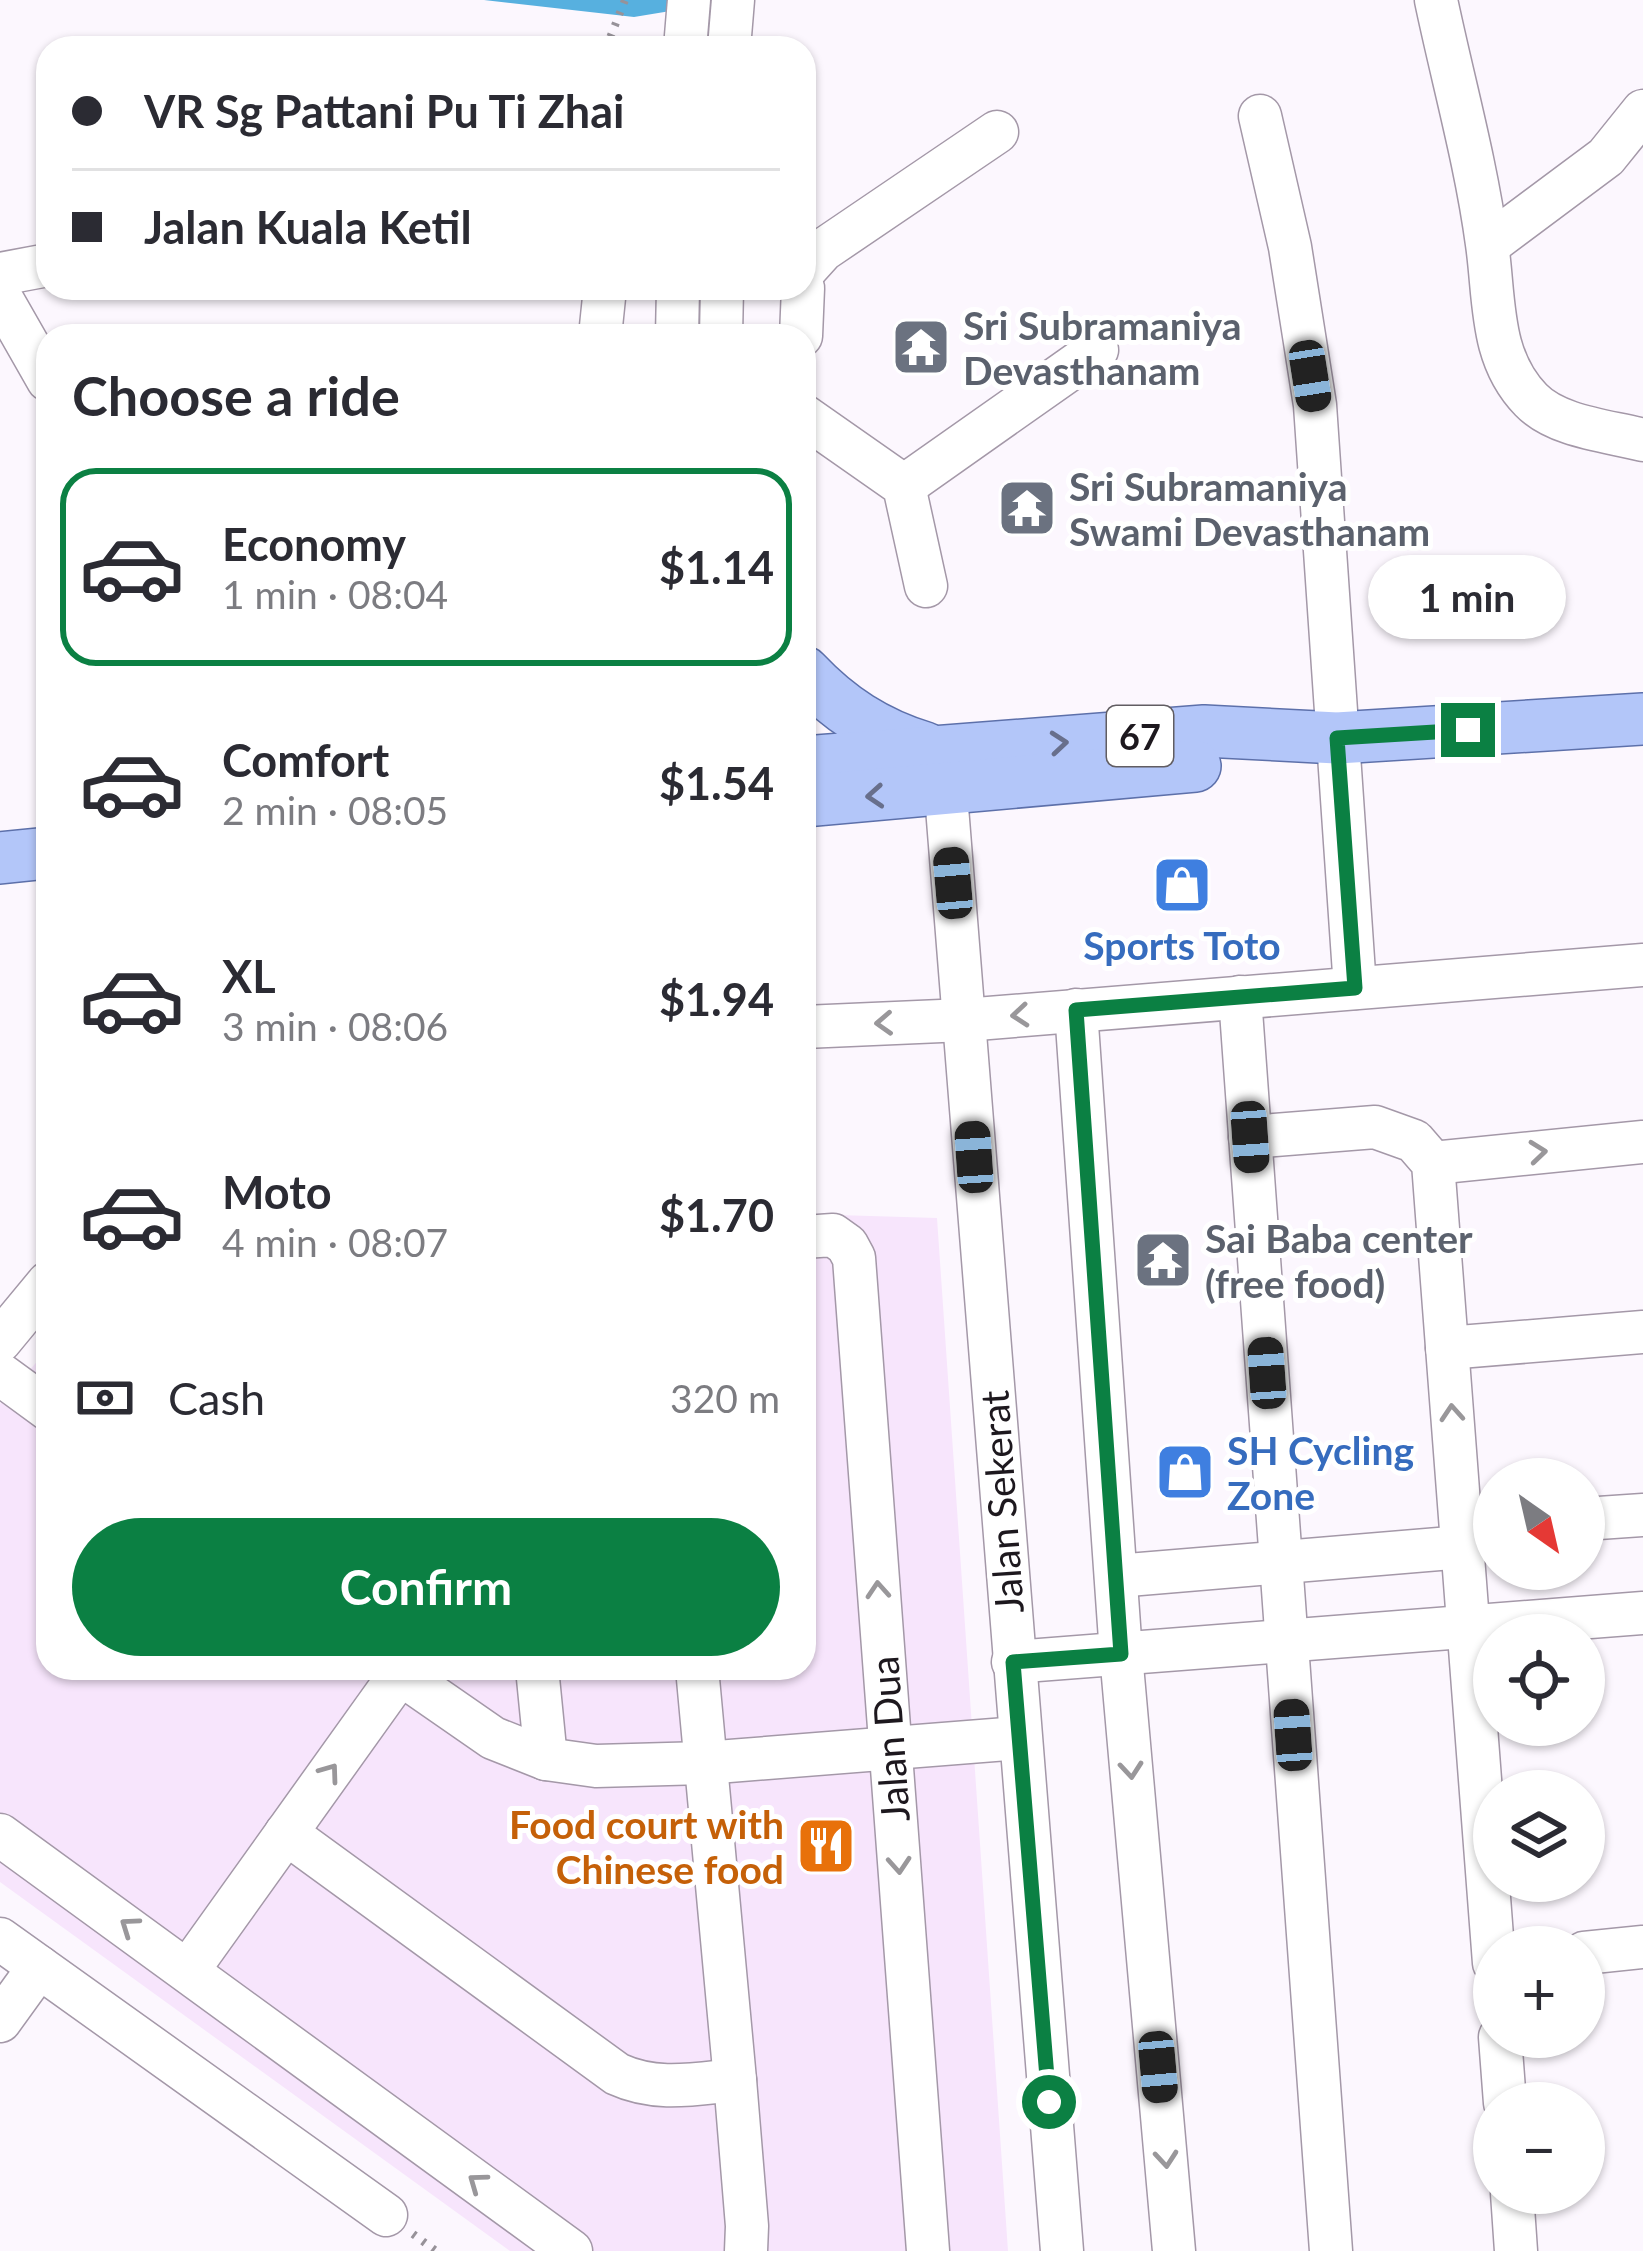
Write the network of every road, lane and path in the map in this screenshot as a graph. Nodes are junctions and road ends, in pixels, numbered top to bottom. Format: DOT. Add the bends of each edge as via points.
graph roads {
  1 [pos="625,0"];
  2 [pos="689,0"];
  3 [pos="733,0"];
  4 [pos="1436,0"];
  5 [pos="611,36"];
  6 [pos="686,36"];
  7 [pos="730,36"];
  8 [pos="1643,111"];
  9 [pos="1261,116"];
  10 [pos="997,132"];
  11 [pos="1488,245"];
  12 [pos="816,258"];
  13 [pos="36,267"];
  14 [pos="0,274"];
  15 [pos="0,296"];
  16 [pos="1097,350"];
  17 [pos="36,359"];
  18 [pos="816,424"];
  19 [pos="1643,440"];
  20 [pos="904,486"];
  21 [pos="926,586"];
  22 [pos="816,685"];
  23 [pos="1643,719"];
  24 [pos="1337,738"];
  25 [pos="816,763"];
  26 [pos="944,772"];
  27 [pos="816,799"];
  28 [pos="36,854"];
  29 [pos="0,858"];
  30 [pos="1643,964"];
  31 [pos="1355,988"];
  32 [pos="1240,997"];
  33 [pos="1076,1010"];
  34 [pos="964,1020"];
  35 [pos="816,1026"];
  36 [pos="1250,1137"];
  37 [pos="1643,1142"];
  38 [pos="1433,1163"];
  39 [pos="819,1236"];
  40 [pos="36,1298"];
  41 [pos="1643,1332"];
  42 [pos="0,1341"];
  43 [pos="1447,1348"];
  44 [pos="0,1374"];
  45 [pos="36,1400"];
  46 [pos="1643,1514"];
  47 [pos="1605,1518"];
  48 [pos="1473,1535"];
  49 [pos="1281,1562"];
  50 [pos="1116,1576"];
  51 [pos="1643,1613"];
  52 [pos="1469,1626"];
  53 [pos="1286,1641"];
  54 [pos="1121,1654"];
  55 [pos="1013,1662"];
  56 [pos="390,1680"];
  57 [pos="409,1680"];
  58 [pos="538,1680"];
  59 [pos="698,1680"];
  60 [pos="1019,1738"];
  61 [pos="890,1748"];
  62 [pos="546,1759"];
  63 [pos="704,1763"];
  64 [pos="286,1833"];
  65 [pos="0,1835"];
  66 [pos="1491,1926"];
  67 [pos="0,1939"];
  68 [pos="1643,1947"];
  69 [pos="1605,1951"];
  70 [pos="39,1967"];
  71 [pos="189,1969"];
  72 [pos="0,2021"];
  73 [pos="735,2080"];
  74 [pos="1513,2214"];
  75 [pos="386,2216"];
  76 [pos="571,2251"];
  77 [pos="746,2251"];
  78 [pos="928,2251"];
  79 [pos="1062,2251"];
  80 [pos="1174,2251"];
  81 [pos="1331,2251"];
  82 [pos="1516,2251"];
  1 -- 5 [label="path"];
  2 -- 6 [label="street"];
  3 -- 7 [label="street"];
  4 -- 11 [label="street"];
  8 -- 11 [label="street" via="1606,158"];
  9 -- 24 [label="street" via="1315,405"];
  10 -- 12 [label="street"];
  11 -- 19 [label="street" via="1492,320 1532,402 1559,418"];
  13 -- 14 [label="street"];
  15 -- 17 [label="street"];
  16 -- 20 [label="street"];
  18 -- 20 [label="street"];
  20 -- 21 [label="street"];
  22 -- 26 [label="main road"];
  23 -- 24 [label="main road, 67"];
  24 -- 26 [label="main road, 67" via="1201,766"];
  24 -- 31 [label="street"];
  25 -- 26 [label="main road, 67"];
  26 -- 27 [label="main road, 67, one-way"];
  26 -- 34 [label="street, Jalan Sekerat"];
  28 -- 29 [label="main road"];
  30 -- 31 [label="street"];
  31 -- 32 [label="street"];
  32 -- 33 [label="street"];
  32 -- 36 [label="street"];
  33 -- 34 [label="street, one-way"];
  33 -- 50 [label="street"];
  34 -- 35 [label="street, one-way"];
  34 -- 55 [label="street, Jalan Sekerat"];
  36 -- 38 [label="street" via="1375,1127 1414,1141"];
  36 -- 49 [label="street"];
  38 -- 37 [label="street, one-way"];
  38 -- 43 [label="street"];
  61 -- 39 [label="street, Jalan Dua, one-way" via="854,1258 847,1245"];
  40 -- 42 [label="street"];
  41 -- 43 [label="street"];
  48 -- 43 [label="street, one-way"];
  44 -- 45 [label="street"];
  46 -- 47 [label="street"];
  48 -- 49 [label="street"];
  48 -- 52 [label="street"];
  49 -- 50 [label="street"];
  49 -- 53 [label="street"];
  50 -- 54 [label="street"];
  51 -- 52 [label="street"];
  52 -- 53 [label="street"];
  52 -- 66 [label="street"];
  53 -- 54 [label="street"];
  53 -- 81 [label="street"];
  54 -- 55 [label="street"];
  54 -- 80 [label="street, one-way"];
  55 -- 60 [label="street, Jalan Sekerat"];
  64 -- 56 [label="street, one-way"];
  57 -- 62 [label="street" via="493,1738"];
  58 -- 62 [label="street"];
  59 -- 63 [label="street"];
  60 -- 61 [label="street"];
  60 -- 79 [label="street, Jalan Sekerat"];
  61 -- 63 [label="street"];
  61 -- 78 [label="street, Jalan Dua, one-way"];
  62 -- 63 [label="street"];
  63 -- 73 [label="street"];
  64 -- 71 [label="street"];
  64 -- 73 [label="street" via="617,2074 664,2087"];
  71 -- 65 [label="street, one-way"];
  67 -- 70 [label="street"];
  68 -- 69 [label="street"];
  70 -- 72 [label="street"];
  70 -- 75 [label="street"];
  76 -- 71 [label="street, one-way"];
  73 -- 77 [label="street"];
  74 -- 82 [label="street"];
}
